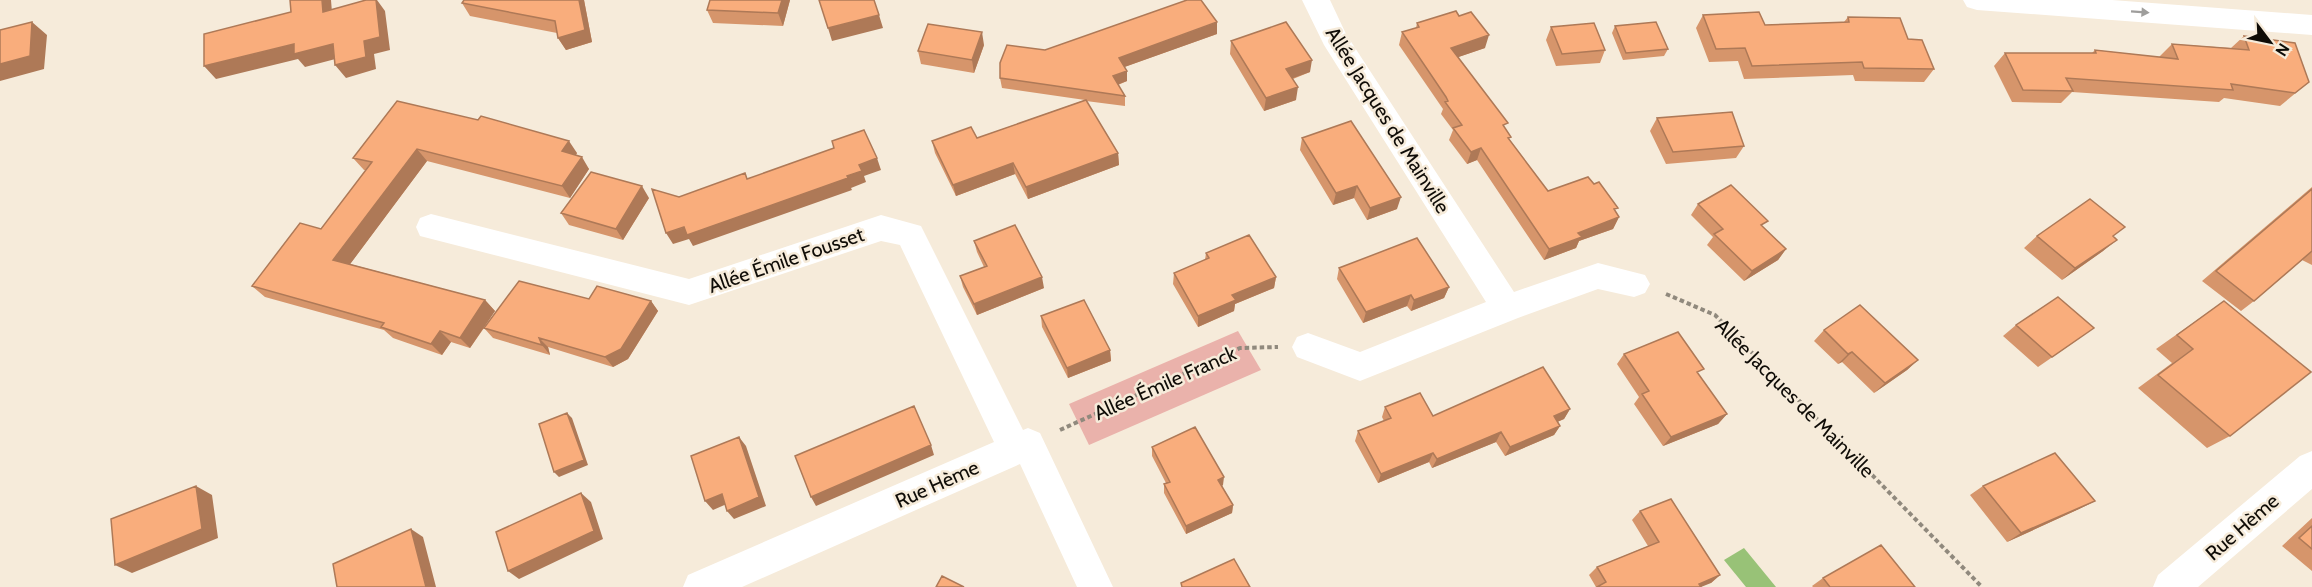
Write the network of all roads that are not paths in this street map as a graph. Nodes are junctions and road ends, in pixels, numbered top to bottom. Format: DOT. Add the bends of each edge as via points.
graph roads {
  1 [pos="1316,0"];
  2 [pos="1977,0"];
  3 [pos="2312,25"];
  4 [pos="431,227"];
  5 [pos="1634,284"];
  6 [pos="1507,308"];
  7 [pos="1308,347"];
  8 [pos="1021,447"];
  9 [pos="2312,467"];
  10 [pos="701,587"];
  11 [pos="1095,587"];
  12 [pos="2171,587"];
  1 -- 6 [label="street, Allée Jacques de Mainville" via="1334,38"];
  2 -- 3 [label="street, one-way"];
  4 -- 8 [label="street, Allée Émile Fousset" via="689,292 881,228 909,235"];
  5 -- 6 [label="street" via="1598,276"];
  6 -- 7 [label="street" via="1360,367"];
  8 -- 10 [label="street, Rue Hème"];
  8 -- 11 [label="street"];
  9 -- 12 [label="street, Rue Hème"];
}
